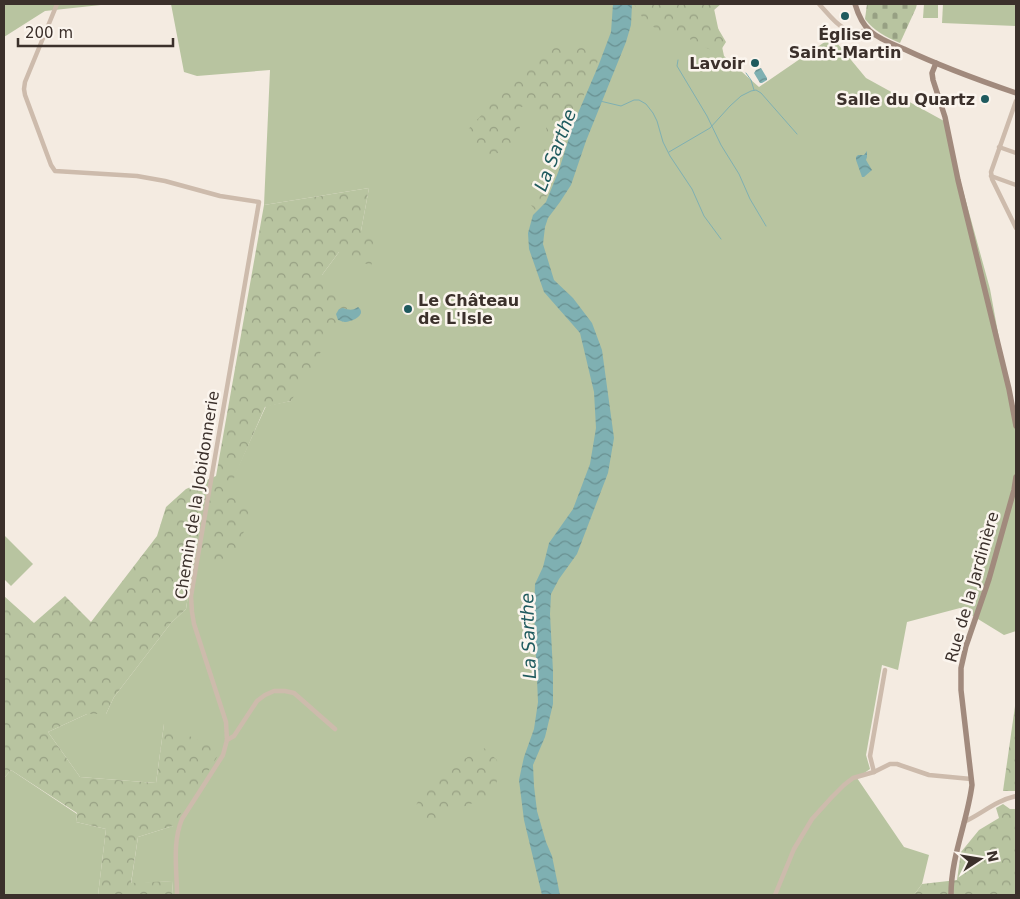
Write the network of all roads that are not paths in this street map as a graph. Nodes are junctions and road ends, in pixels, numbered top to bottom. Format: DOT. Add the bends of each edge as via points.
graph roads {
  1 [pos="56,4"];
  2 [pos="819,4"];
  3 [pos="855,4"];
  4 [pos="869,30"];
  5 [pos="936,63"];
  6 [pos="1016,93"];
  7 [pos="1016,101"];
  8 [pos="999,147"];
  9 [pos="1016,153"];
  10 [pos="991,176"];
  11 [pos="1016,185"];
  12 [pos="1016,228"];
  13 [pos="1016,426"];
  14 [pos="1016,477"];
  15 [pos="884,670"];
  16 [pos="336,729"];
  17 [pos="227,740"];
  18 [pos="874,772"];
  19 [pos="971,779"];
  20 [pos="1016,796"];
  21 [pos="964,822"];
  22 [pos="177,895"];
  23 [pos="775,895"];
  24 [pos="951,895"];
  1 -- 17 [label="street, Chemin de la Jobidonnerie" via="24,89 55,171 137,176 259,202 191,596 194,624 226,722"];
  2 -- 4 [label="street" via="844,28 856,32"];
  3 -- 4 [label="street"];
  4 -- 5 [label="street"];
  5 -- 6 [label="street"];
  5 -- 13 [label="street" via="933,80 945,117"];
  7 -- 8 [label="street"];
  8 -- 9 [label="street"];
  8 -- 10 [label="street"];
  10 -- 11 [label="street"];
  10 -- 12 [label="street"];
  14 -- 19 [label="street, Rue de la Jardinière" via="961,668"];
  15 -- 18 [label="street" via="870,756"];
  16 -- 17 [label="street" via="294,693 274,691 257,701 234,736"];
  17 -- 22 [label="street, Chemin de la Jobidonnerie" via="223,755 178,829"];
  18 -- 19 [label="street" via="896,764 929,775"];
  18 -- 23 [label="street" via="853,778 812,820 794,849"];
  19 -- 21 [label="street, Rue de la Jardinière"];
  20 -- 21 [label="street" via="1001,800"];
  21 -- 24 [label="street, Rue de la Jardinière" via="955,855"];
}
